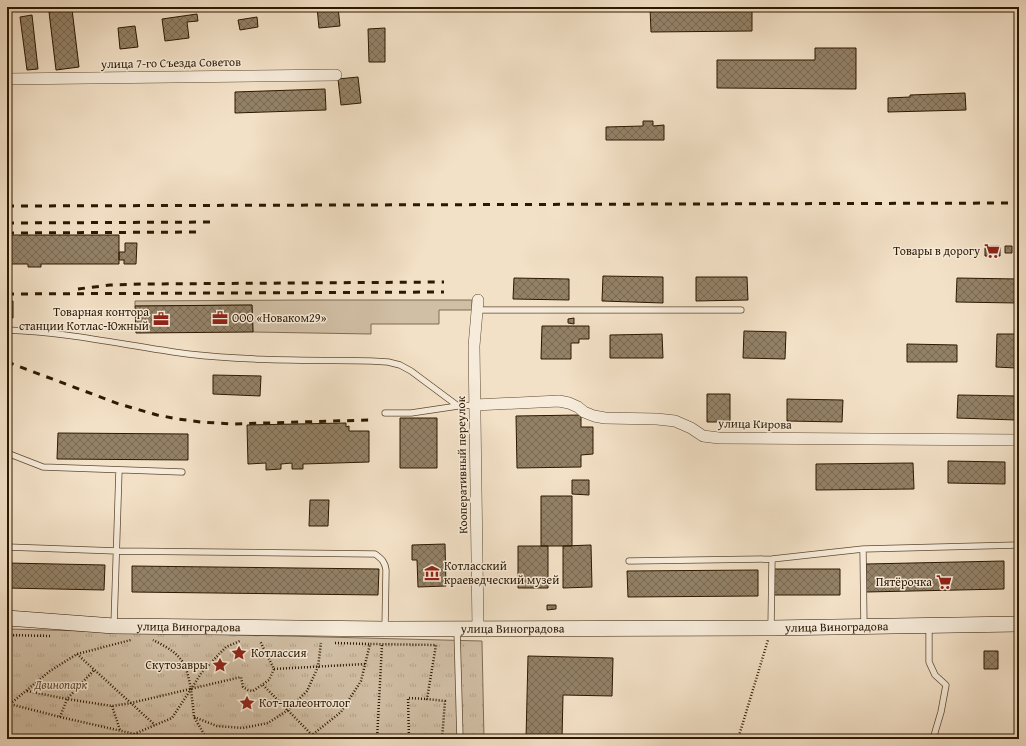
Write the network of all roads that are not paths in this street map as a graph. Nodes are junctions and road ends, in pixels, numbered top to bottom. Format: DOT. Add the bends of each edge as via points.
graph roads {
  1 [pos="336,75"];
  2 [pos="7,79"];
  3 [pos="478,305"];
  4 [pos="740,310"];
  5 [pos="7,330"];
  6 [pos="475,405"];
  7 [pos="458,406"];
  8 [pos="385,413"];
  9 [pos="1019,440"];
  10 [pos="7,453"];
  11 [pos="119,470"];
  12 [pos="182,472"];
  13 [pos="1019,545"];
  14 [pos="7,546"];
  15 [pos="862,549"];
  16 [pos="117,551"];
  17 [pos="772,559"];
  18 [pos="629,561"];
  19 [pos="7,618"];
  20 [pos="1019,624"];
  21 [pos="114,626"];
  22 [pos="929,626"];
  23 [pos="864,627"];
  24 [pos="771,628"];
  25 [pos="385,629"];
  26 [pos="457,629"];
  27 [pos="478,629"];
  28 [pos="460,739"];
  29 [pos="932,739"];
  1 -- 2 [label="street, улица 7-го Съезда Советов"];
  3 -- 4 [label="lane"];
  3 -- 6 [label="street, Кооперативный переулок" via="474,346"];
  5 -- 7 [label="lane" via="39,332 196,354 257,359 388,362 411,371"];
  6 -- 7 [label="lane"];
  6 -- 9 [label="street, улица Кирова" via="559,401 578,406 594,416 675,421 703,436 719,438"];
  6 -- 27 [label="street, Кооперативный переулок"];
  7 -- 8 [label="lane" via="411,413"];
  10 -- 11 [label="lane" via="43,467"];
  11 -- 12 [label="lane"];
  11 -- 16 [label="lane"];
  13 -- 15 [label="lane"];
  14 -- 16 [label="lane"];
  15 -- 17 [label="lane"];
  15 -- 23 [label="lane"];
  16 -- 21 [label="lane"];
  16 -- 25 [label="lane" via="374,554 385,563"];
  17 -- 18 [label="lane"];
  17 -- 24 [label="lane"];
  19 -- 21 [label="main road, улица Виноградова"];
  20 -- 22 [label="main road, улица Виноградова"];
  21 -- 25 [label="main road, улица Виноградова"];
  22 -- 23 [label="main road, улица Виноградова"];
  22 -- 29 [label="lane" via="929,662 935,675 946,685 942,712"];
  23 -- 24 [label="main road, улица Виноградова"];
  24 -- 27 [label="main road, улица Виноградова"];
  25 -- 26 [label="main road, улица Виноградова"];
  26 -- 27 [label="main road, улица Виноградова"];
  26 -- 28 [label="lane"];
}
